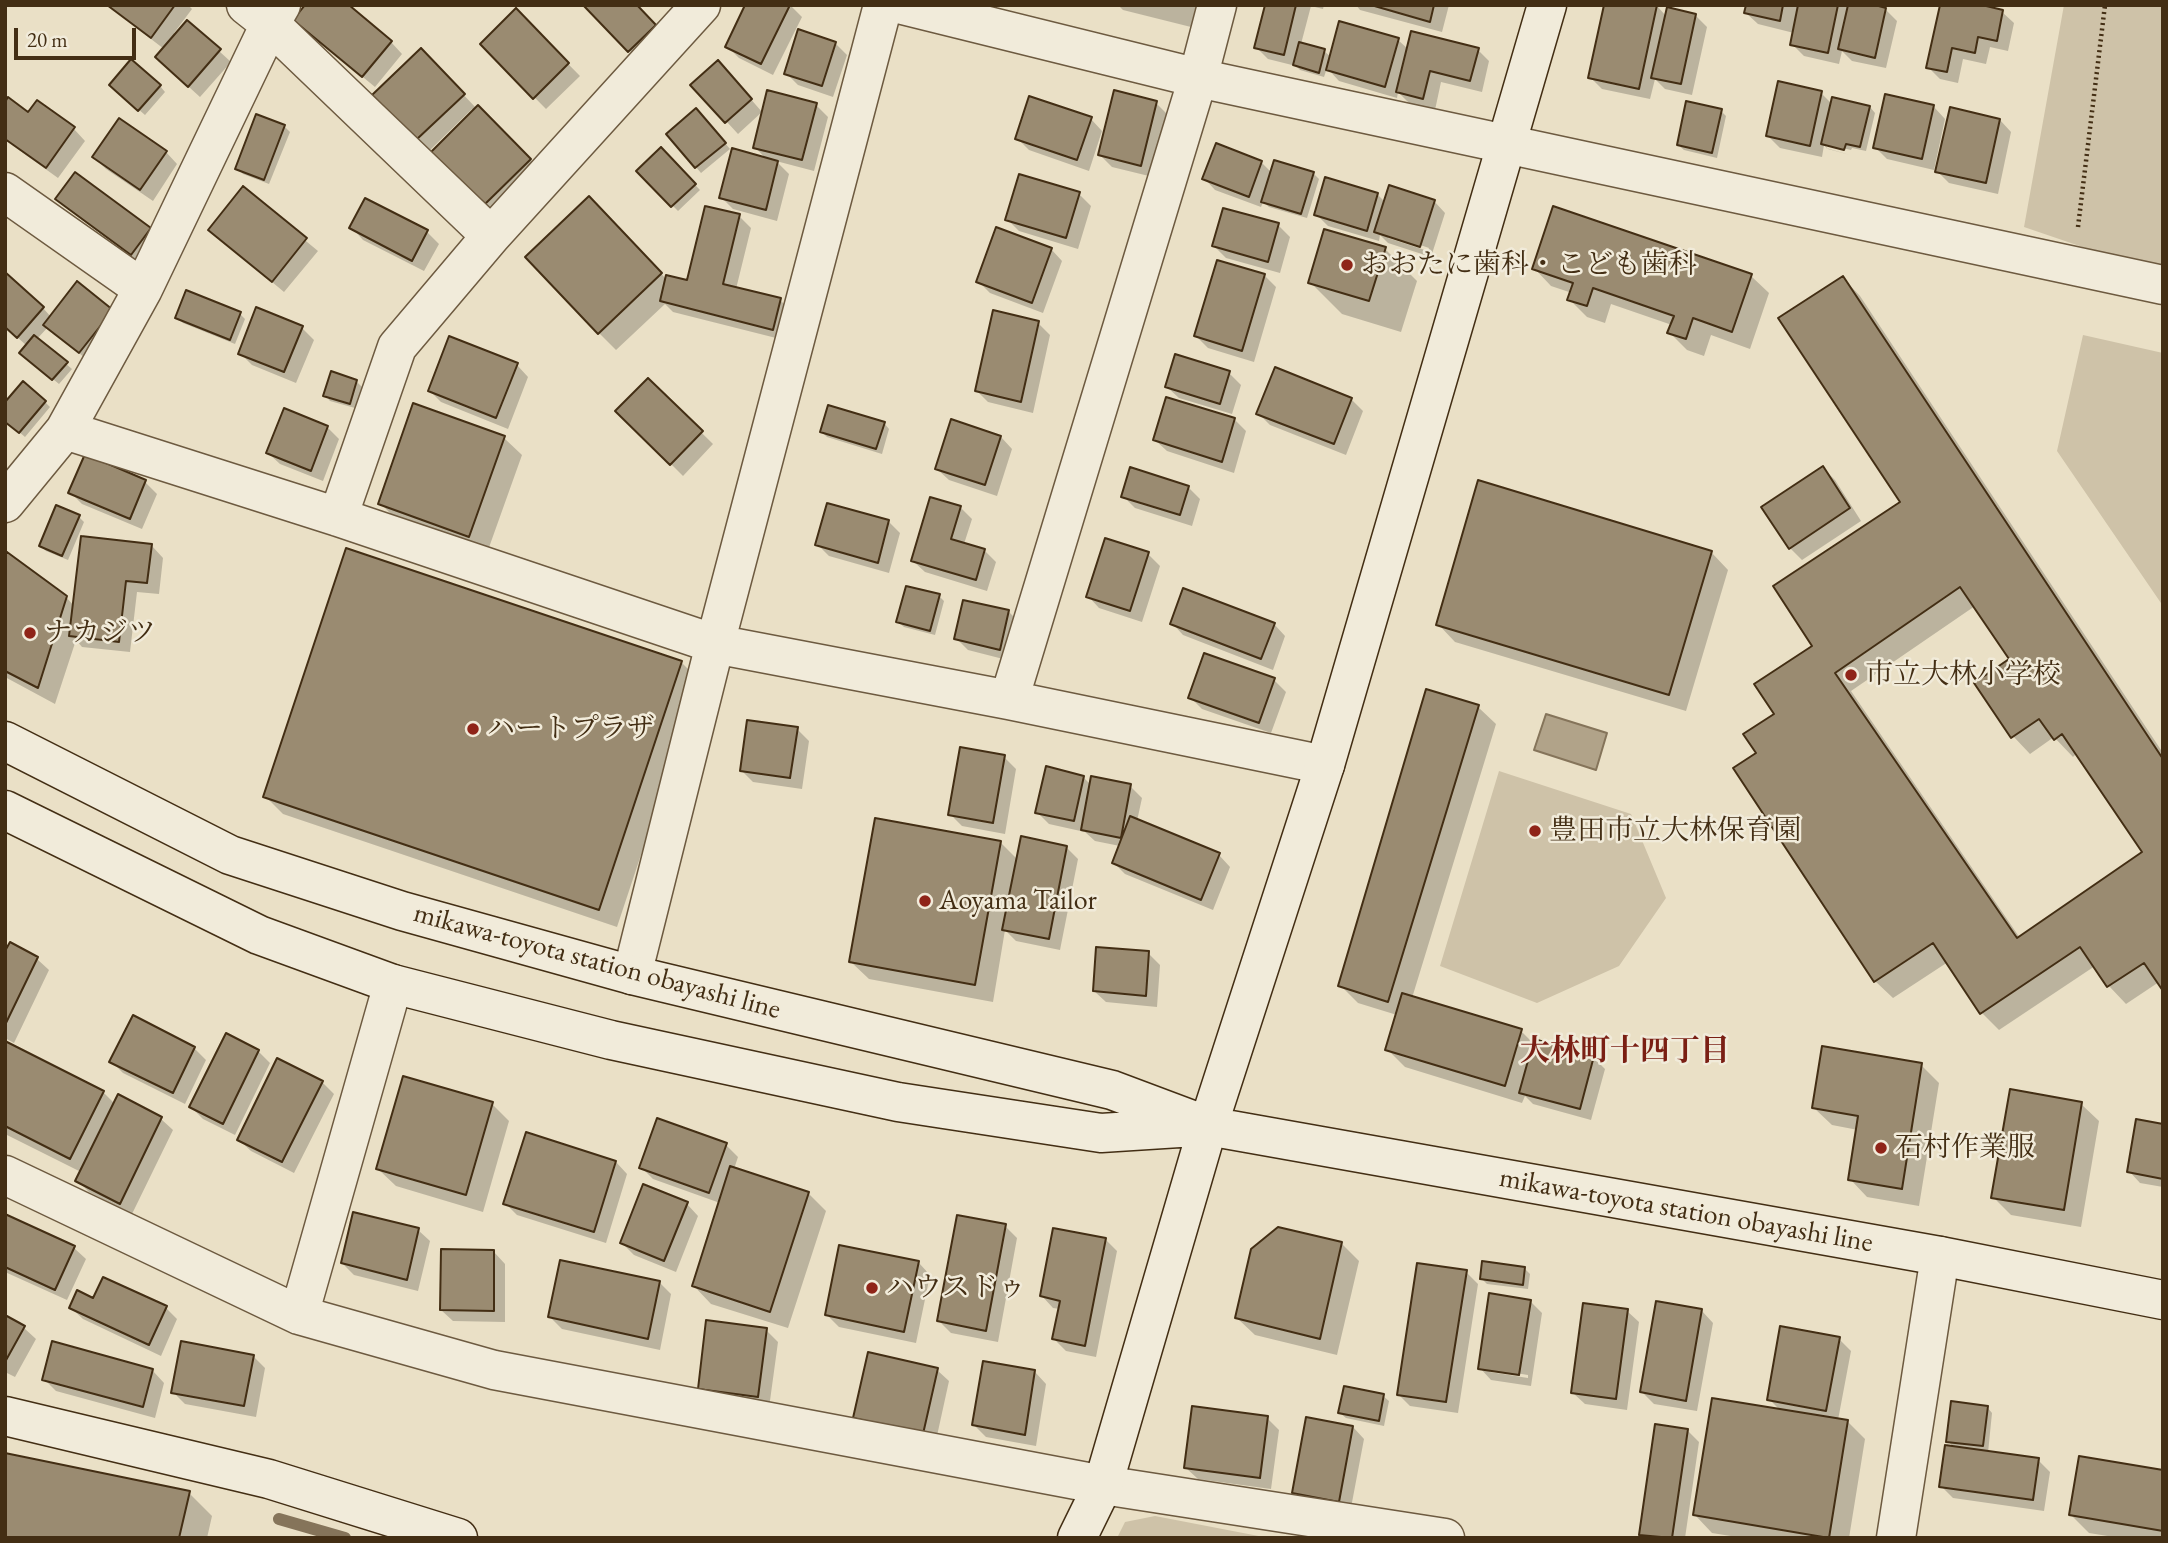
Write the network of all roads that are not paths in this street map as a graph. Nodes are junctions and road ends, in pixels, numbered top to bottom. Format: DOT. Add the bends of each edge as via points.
graph roads {
  1 [pos="701,5"];
  2 [pos="883,5"];
  3 [pos="903,5"];
  4 [pos="1217,5"];
  5 [pos="1547,5"];
  6 [pos="266,11"];
  7 [pos="1198,78"];
  8 [pos="1507,144"];
  9 [pos="5,192"];
  10 [pos="491,236"];
  11 [pos="2163,285"];
  12 [pos="143,289"];
  13 [pos="65,430"];
  14 [pos="5,503"];
  15 [pos="338,517"];
  16 [pos="715,645"];
  17 [pos="1009,700"];
  18 [pos="5,741"];
  19 [pos="1325,765"];
  20 [pos="5,810"];
  21 [pos="632,975"];
  22 [pos="393,984"];
  23 [pos="1208,1126"];
  24 [pos="5,1175"];
  25 [pos="1940,1255"];
  26 [pos="2163,1300"];
  27 [pos="299,1315"];
  28 [pos="5,1416"];
  29 [pos="1103,1485"];
  30 [pos="1404,1534"];
  31 [pos="458,1538"];
  32 [pos="1077,1538"];
  33 [pos="1445,1538"];
  34 [pos="1896,1538"];
  1 -- 10 [label="street"];
  2 -- 16 [label="street"];
  3 -- 7 [label="street"];
  4 -- 7 [label="street"];
  5 -- 8 [label="street"];
  6 -- 10 [label="street"];
  6 -- 12 [label="street"];
  7 -- 8 [label="street"];
  7 -- 17 [label="street"];
  8 -- 11 [label="street"];
  8 -- 19 [label="street"];
  9 -- 12 [label="street"];
  10 -- 15 [label="street" via="397,347"];
  12 -- 13 [label="street"];
  13 -- 14 [label="street"];
  13 -- 15 [label="street"];
  15 -- 16 [label="street"];
  16 -- 17 [label="street"];
  16 -- 21 [label="street"];
  17 -- 19 [label="street"];
  18 -- 21 [label="street, mikawa-toyota station obayashi line" via="230,855 402,911"];
  19 -- 23 [label="street"];
  20 -- 22 [label="street, mikawa-toyota station obayashi line" via="259,935"];
  21 -- 23 [label="street, mikawa-toyota station obayashi line" via="1112,1090"];
  22 -- 23 [label="street, mikawa-toyota station obayashi line" via="611,1040 898,1102 1101,1133"];
  22 -- 27 [label="street"];
  23 -- 25 [label="street, mikawa-toyota station obayashi line"];
  23 -- 29 [label="street"];
  24 -- 27 [label="street"];
  25 -- 26 [label="street, mikawa-toyota station obayashi line"];
  25 -- 34 [label="street"];
  27 -- 29 [label="street" via="494,1370"];
  28 -- 31 [label="street" via="269,1479"];
  29 -- 30 [label="street"];
  29 -- 32 [label="street"];
  30 -- 33 [label="street"];
}
